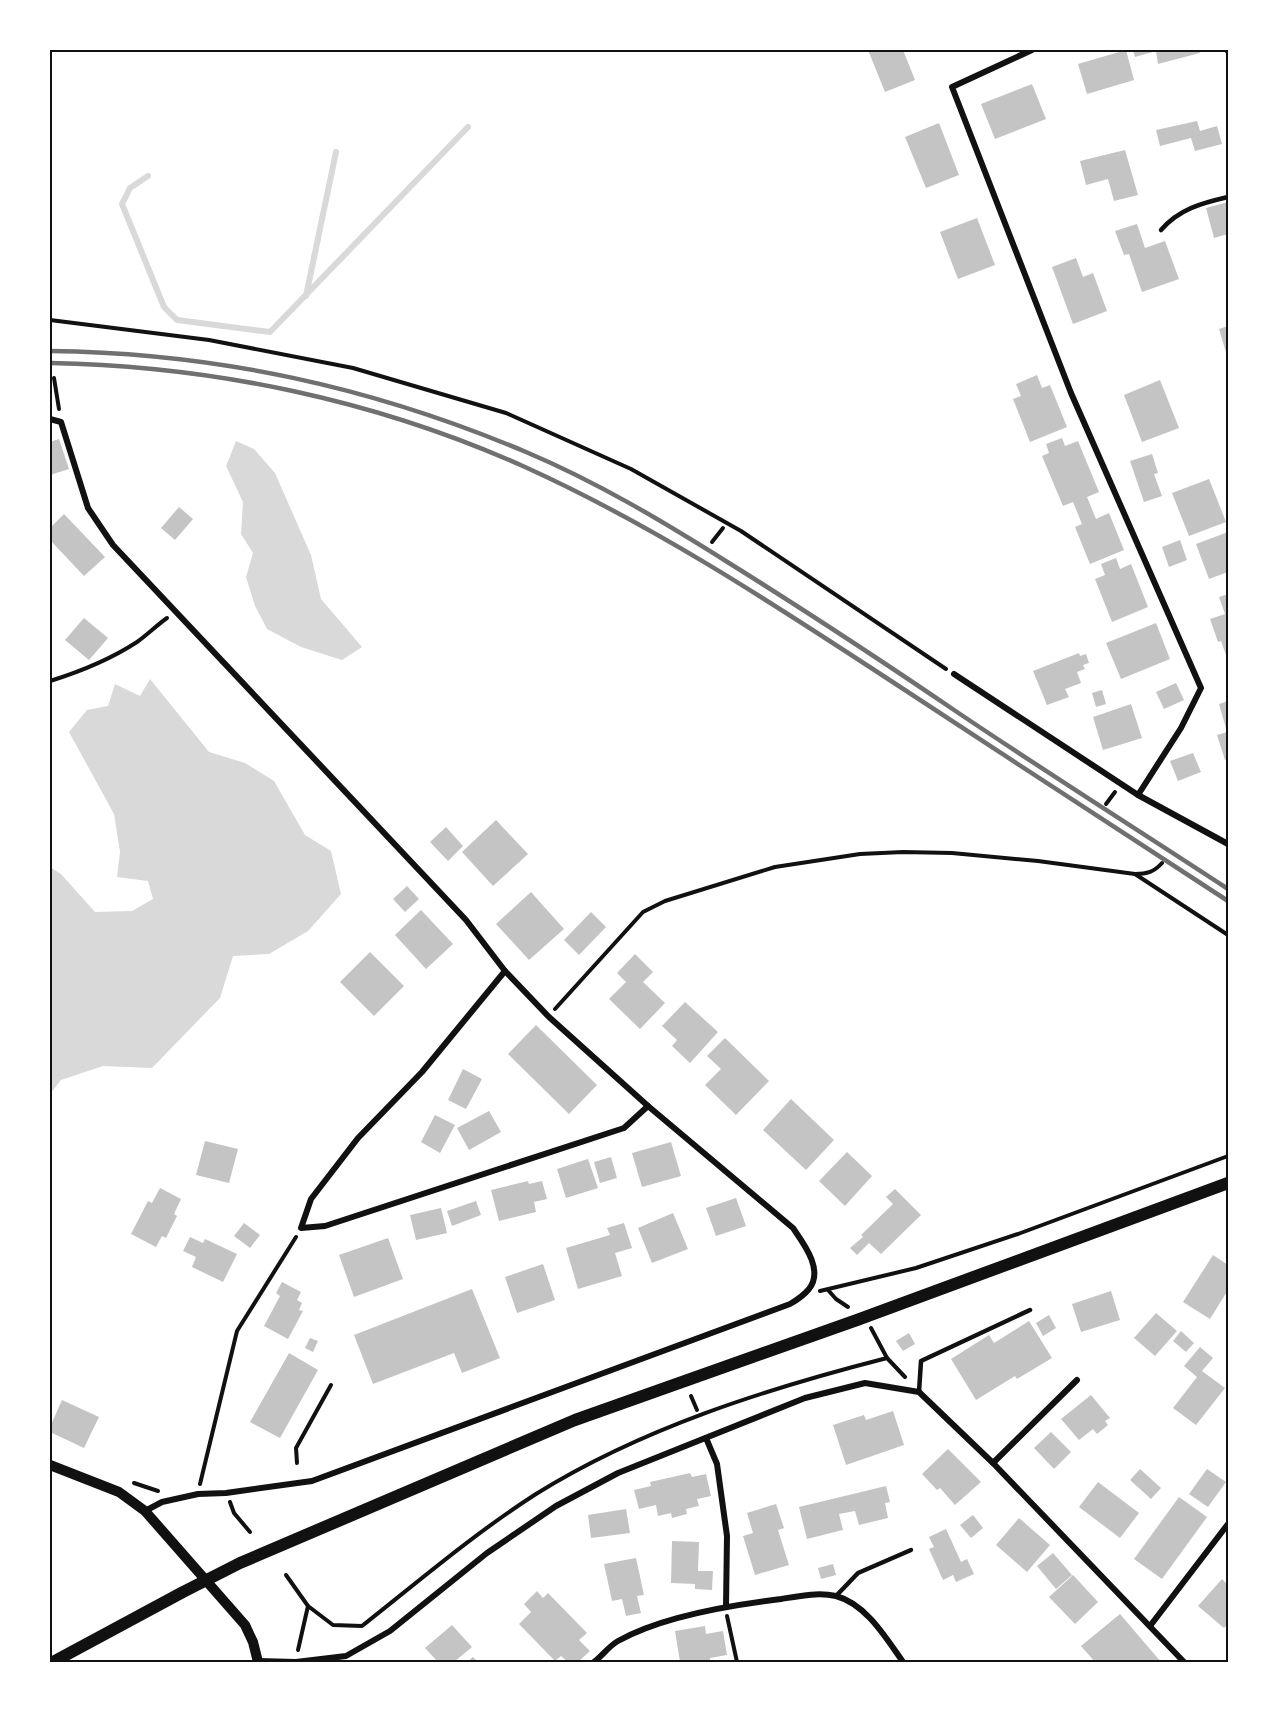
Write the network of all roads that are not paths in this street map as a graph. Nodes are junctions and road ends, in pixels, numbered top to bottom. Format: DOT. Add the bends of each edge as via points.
graph roads {
  1 [pos="1032,50"];
  2 [pos="1228,197"];
  3 [pos="1161,230"];
  4 [pos="50,419"];
  5 [pos="954,674"];
  6 [pos="1138,795"];
  7 [pos="1228,844"];
  8 [pos="505,971"];
  9 [pos="648,1106"];
  10 [pos="1228,1183"];
  11 [pos="1030,1310"];
  12 [pos="1077,1380"];
  13 [pos="919,1392"];
  14 [pos="706,1438"];
  15 [pos="993,1463"];
  16 [pos="50,1465"];
  17 [pos="146,1511"];
  18 [pos="1228,1524"];
  19 [pos="911,1550"];
  20 [pos="836,1596"];
  21 [pos="726,1606"];
  22 [pos="1150,1626"];
  23 [pos="50,1654"];
  24 [pos="60,1661"];
  25 [pos="258,1661"];
  26 [pos="296,1662"];
  27 [pos="594,1662"];
  28 [pos="903,1662"];
  29 [pos="1184,1662"];
  1 -- 6 [label="street" via="952,87 1071,393 1201,688 1181,728"];
  2 -- 3 [label="lane" via="1180,213"];
  4 -- 8 [label="street" via="61,422 88,508 113,544 466,920"];
  5 -- 6 [label="street"];
  6 -- 7 [label="street"];
  8 -- 9 [label="street" via="549,1017"];
  8 -- 9 [label="street" via="422,1072 358,1138 311,1199 301,1228 325,1226 624,1128"];
  9 -- 17 [label="street" via="793,1228 808,1251 814,1272 814,1282 807,1292 790,1304 312,1481 198,1494 162,1502"];
  10 -- 24 [label="main road" via="575,1420 240,1563"];
  11 -- 13 [label="lane" via="921,1361"];
  12 -- 15 [label="street"];
  13 -- 14 [label="street" via="865,1383 804,1398"];
  13 -- 15 [label="street"];
  14 -- 21 [label="street" via="717,1464 727,1536"];
  14 -- 26 [label="street" via="618,1473 556,1506 487,1553 390,1631 346,1656"];
  15 -- 22 [label="street"];
  16 -- 17 [label="street" via="119,1492"];
  17 -- 25 [label="street" via="245,1625"];
  18 -- 22 [label="street"];
  19 -- 20 [label="lane" via="858,1573"];
  20 -- 21 [label="street" via="813,1594"];
  20 -- 28 [label="street" via="873,1621"];
  21 -- 27 [label="street" via="634,1634 617,1642"];
  22 -- 29 [label="street"];
  23 -- 24 [label="main road"];
  25 -- 26 [label="street"];
}
